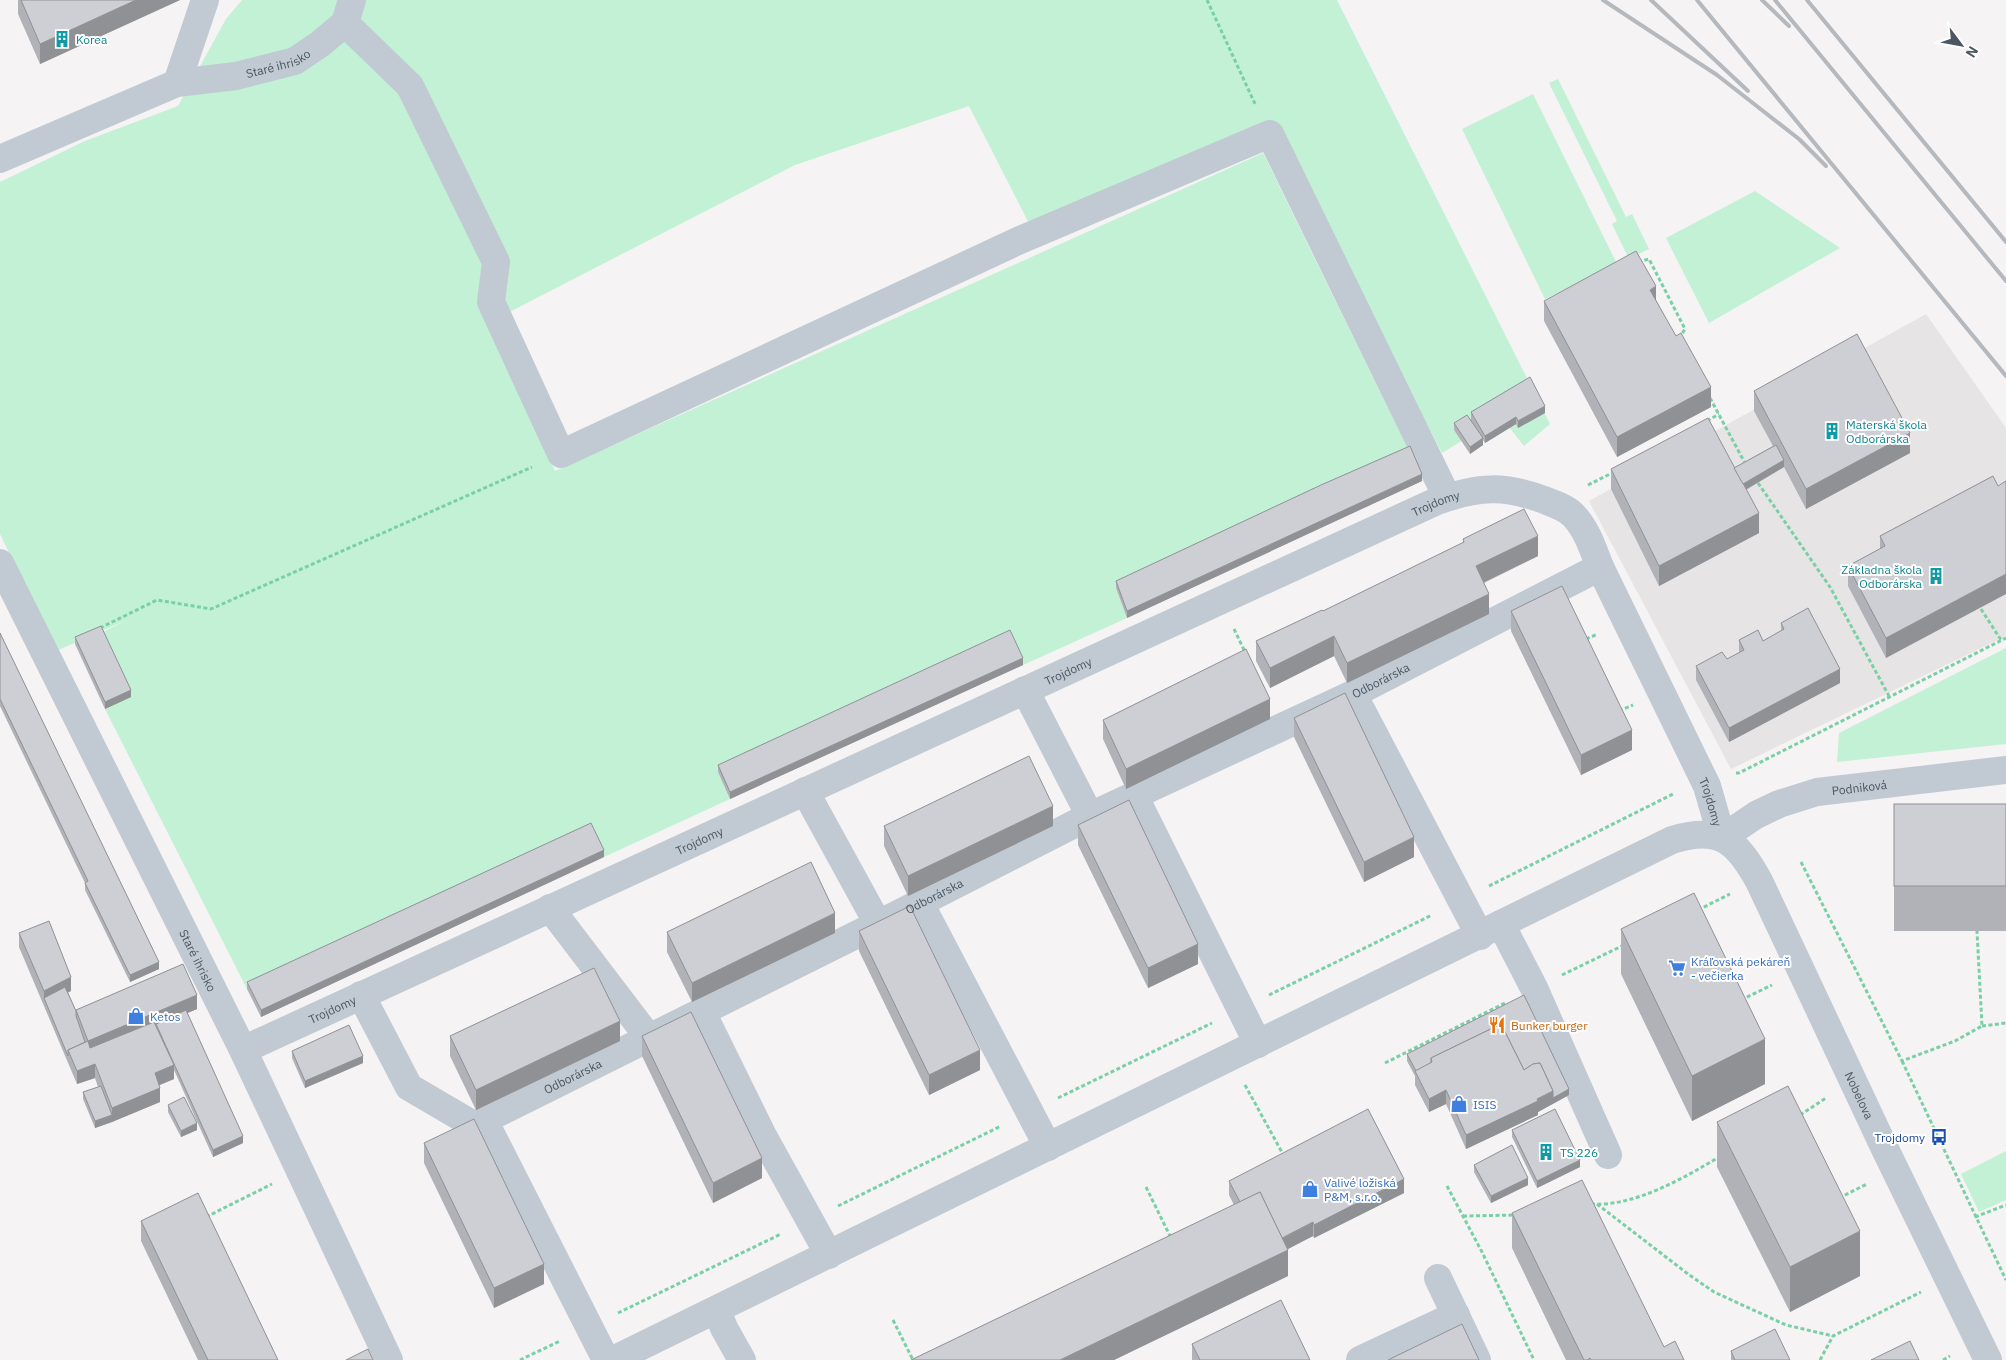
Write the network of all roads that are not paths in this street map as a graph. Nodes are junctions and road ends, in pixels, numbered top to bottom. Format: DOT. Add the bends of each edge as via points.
graph roads {
  1 [pos="205,0"];
  2 [pos="348,11"];
  3 [pos="177,83"];
  4 [pos="0,159"];
  5 [pos="1447,497"];
  6 [pos="0,562"];
  7 [pos="1600,567"];
  8 [pos="1025,690"];
  9 [pos="1353,694"];
  10 [pos="2006,770"];
  11 [pos="805,791"];
  12 [pos="1134,795"];
  13 [pos="1090,816"];
  14 [pos="1722,838"];
  15 [pos="920,903"];
  16 [pos="550,908"];
  17 [pos="878,924"];
  18 [pos="1490,930"];
  19 [pos="361,995"];
  20 [pos="702,1012"];
  21 [pos="649,1038"];
  22 [pos="1258,1044"];
  23 [pos="243,1050"];
  24 [pos="467,1121"];
  25 [pos="1048,1146"];
  26 [pos="1608,1155"];
  27 [pos="829,1255"];
  28 [pos="1438,1278"];
  29 [pos="716,1310"];
  30 [pos="1456,1315"];
  31 [pos="389,1360"];
  32 [pos="606,1360"];
  33 [pos="613,1360"];
  34 [pos="742,1360"];
  35 [pos="1360,1360"];
  36 [pos="1477,1360"];
  37 [pos="1988,1360"];
  1 -- 3 [label="street"];
  2 -- 3 [label="street, Staré ihrisko" via="320,44 295,61 236,76"];
  2 -- 5 [label="street" via="410,86 496,262 491,302 561,454 1020,240 1270,134"];
  3 -- 4 [label="street, Staré ihrisko"];
  5 -- 7 [label="street, Trojdomy" via="1500,489 1534,496 1567,510 1587,535"];
  5 -- 8 [label="street, Trojdomy"];
  6 -- 23 [label="street, Staré ihrisko"];
  7 -- 9 [label="street, Odborárska"];
  7 -- 14 [label="street, Trojdomy" via="1707,786"];
  8 -- 11 [label="street, Trojdomy"];
  8 -- 13 [label="street"];
  9 -- 12 [label="street, Odborárska"];
  9 -- 18 [label="street" via="1460,900"];
  10 -- 14 [label="street, Podniková" via="1817,792 1756,815"];
  11 -- 16 [label="street, Trojdomy"];
  11 -- 17 [label="street"];
  12 -- 13 [label="street, Odborárska"];
  12 -- 22 [label="street"];
  13 -- 15 [label="street, Odborárska"];
  14 -- 18 [label="street" via="1707,833 1672,840"];
  14 -- 37 [label="street, Nobelova" via="1747,859 1759,881"];
  15 -- 17 [label="street, Odborárska"];
  15 -- 25 [label="street"];
  16 -- 19 [label="street, Trojdomy"];
  16 -- 21 [label="street"];
  17 -- 20 [label="street, Odborárska"];
  18 -- 22 [label="street"];
  18 -- 26 [label="street" via="1534,988"];
  19 -- 23 [label="street, Trojdomy"];
  19 -- 24 [label="street" via="409,1087"];
  20 -- 21 [label="street, Odborárska"];
  20 -- 27 [label="street" via="762,1134"];
  21 -- 32 [label="street, Odborárska" via="484,1120"];
  22 -- 25 [label="street"];
  23 -- 31 [label="street, Staré ihrisko"];
  25 -- 27 [label="street"];
  27 -- 29 [label="street"];
  28 -- 30 [label="street"];
  29 -- 33 [label="street"];
  29 -- 34 [label="street"];
  30 -- 35 [label="street"];
  30 -- 36 [label="street"];
}
